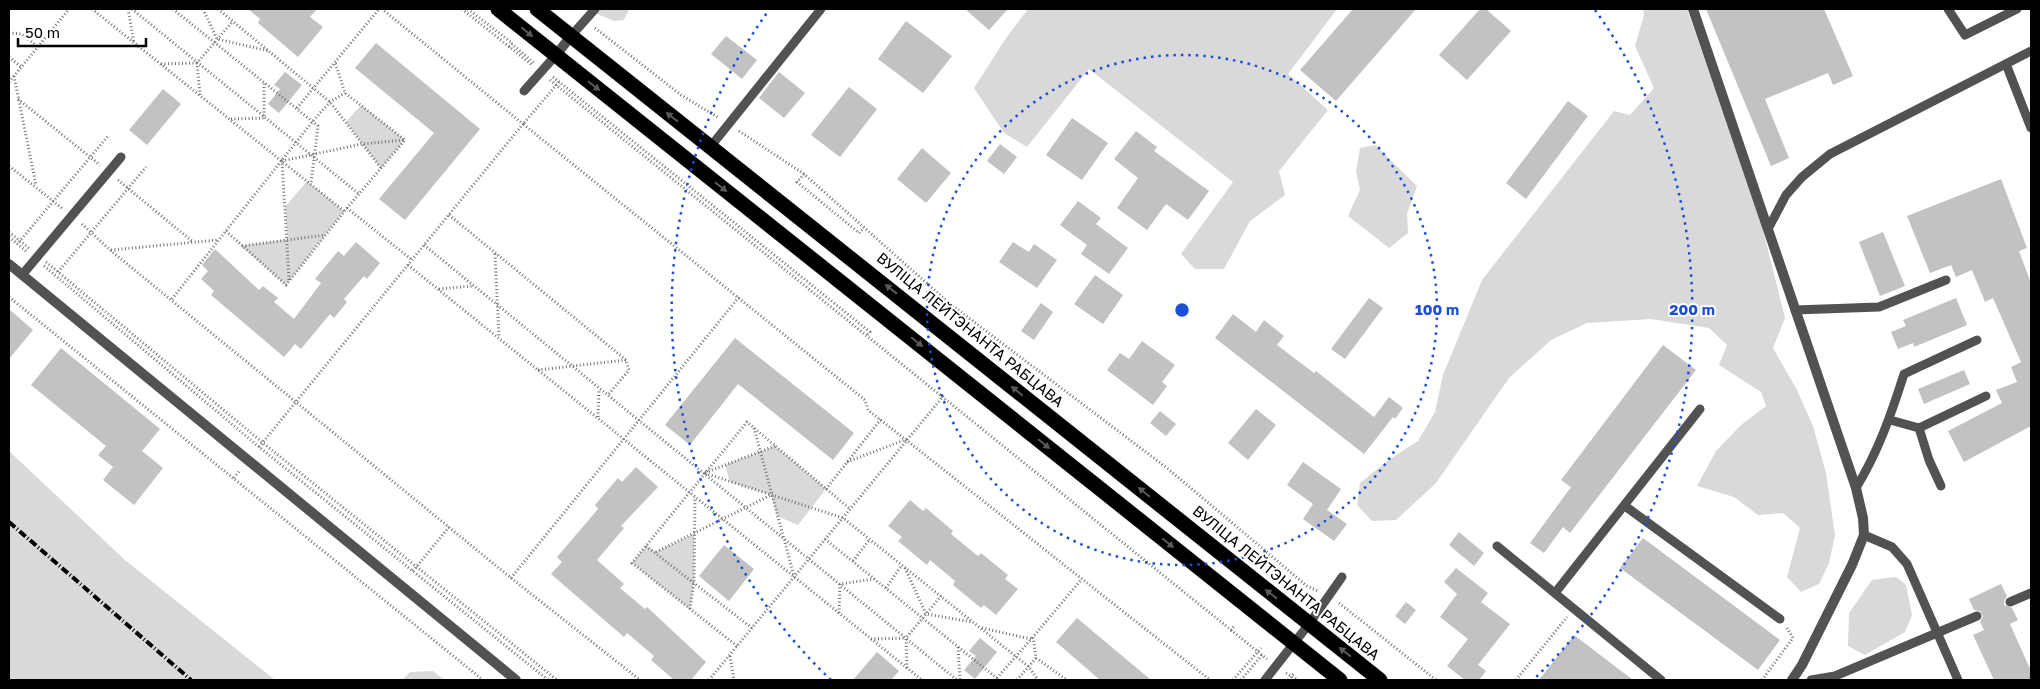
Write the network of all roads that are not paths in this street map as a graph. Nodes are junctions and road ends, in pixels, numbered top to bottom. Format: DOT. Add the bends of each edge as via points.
graph roads {
  1 [pos="498,9"];
  2 [pos="537,9"];
  3 [pos="595,9"];
  4 [pos="819,9"];
  5 [pos="1692,9"];
  6 [pos="1948,9"];
  7 [pos="2017,9"];
  8 [pos="571,36"];
  9 [pos="2031,51"];
  10 [pos="556,56"];
  11 [pos="2006,64"];
  12 [pos="524,91"];
  13 [pos="2031,128"];
  14 [pos="711,146"];
  15 [pos="121,157"];
  16 [pos="1768,229"];
  17 [pos="9,264"];
  18 [pos="22,275"];
  19 [pos="1946,280"];
  20 [pos="1795,310"];
  21 [pos="1977,340"];
  22 [pos="1986,396"];
  23 [pos="1700,409"];
  24 [pos="1890,420"];
  25 [pos="1920,428"];
  26 [pos="1941,486"];
  27 [pos="1856,488"];
  28 [pos="1625,506"];
  29 [pos="1864,534"];
  30 [pos="1498,546"];
  31 [pos="1342,577"];
  32 [pos="1555,593"];
  33 [pos="2031,593"];
  34 [pos="2010,602"];
  35 [pos="1977,616"];
  36 [pos="1780,619"];
  37 [pos="1309,624"];
  38 [pos="1936,632"];
  39 [pos="1294,643"];
  40 [pos="516,680"];
  41 [pos="1265,680"];
  42 [pos="1340,680"];
  43 [pos="1380,680"];
  44 [pos="1661,680"];
  45 [pos="1792,680"];
  46 [pos="1811,680"];
  47 [pos="1958,680"];
  1 -- 10 [label="highway, one-way"];
  2 -- 8 [label="highway, ВУЛІЦА ЛЕЙТЭНАНТА РАБЦАВА"];
  3 -- 8 [label="lane"];
  4 -- 14 [label="lane"];
  5 -- 16 [label="street"];
  6 -- 7 [label="lane" via="1965,36"];
  8 -- 10 [label="street"];
  14 -- 8 [label="highway, ВУЛІЦА ЛЕЙТЭНАНТА РАБЦАВА, one-way"];
  9 -- 11 [label="lane"];
  10 -- 12 [label="lane"];
  10 -- 39 [label="highway, one-way"];
  11 -- 13 [label="lane"];
  11 -- 16 [label="lane" via="1830,154 1786,195"];
  37 -- 14 [label="highway, ВУЛІЦА ЛЕЙТЭНАНТА РАБЦАВА, one-way"];
  15 -- 18 [label="lane"];
  16 -- 20 [label="street"];
  17 -- 18 [label="street"];
  18 -- 40 [label="street"];
  19 -- 20 [label="lane" via="1879,307"];
  20 -- 27 [label="street"];
  21 -- 24 [label="lane" via="1904,374"];
  22 -- 25 [label="lane"];
  23 -- 28 [label="lane"];
  24 -- 25 [label="lane"];
  24 -- 27 [label="lane" via="1875,457"];
  25 -- 26 [label="lane"];
  27 -- 29 [label="street"];
  28 -- 32 [label="lane"];
  28 -- 36 [label="lane"];
  29 -- 38 [label="lane" via="1892,547 1908,564"];
  29 -- 45 [label="street" via="1852,565"];
  30 -- 32 [label="lane"];
  31 -- 37 [label="lane"];
  32 -- 44 [label="lane"];
  33 -- 34 [label="lane"];
  35 -- 38 [label="lane"];
  37 -- 39 [label="lane"];
  43 -- 37 [label="highway, ВУЛІЦА ЛЕЙТЭНАНТА РАБЦАВА, one-way"];
  38 -- 46 [label="lane" via="1835,676"];
  38 -- 47 [label="lane"];
  39 -- 41 [label="lane"];
  39 -- 42 [label="highway"];
}
